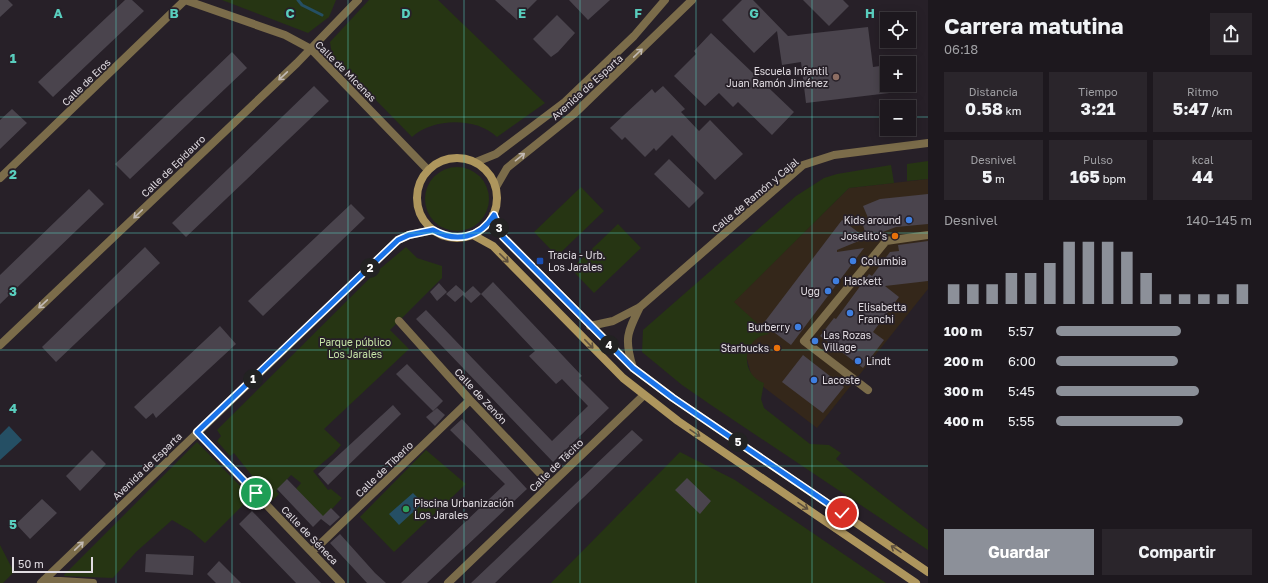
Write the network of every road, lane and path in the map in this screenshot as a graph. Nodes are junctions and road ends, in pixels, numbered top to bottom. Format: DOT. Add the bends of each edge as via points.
graph roads {
  1 [pos="185,0"];
  2 [pos="358,0"];
  3 [pos="665,0"];
  4 [pos="692,0"];
  5 [pos="311,49"];
  6 [pos="928,143"];
  7 [pos="476,162"];
  8 [pos="428,170"];
  9 [pos="0,178"];
  10 [pos="496,187"];
  11 [pos="494,215"];
  12 [pos="433,230"];
  13 [pos="473,235"];
  14 [pos="928,235"];
  15 [pos="640,307"];
  16 [pos="399,321"];
  17 [pos="590,326"];
  18 [pos="0,345"];
  19 [pos="633,368"];
  20 [pos="868,390"];
  21 [pos="643,396"];
  22 [pos="470,400"];
  23 [pos="197,432"];
  24 [pos="550,484"];
  25 [pos="312,552"];
  26 [pos="928,572"];
  27 [pos="42,582"];
  28 [pos="93,583"];
  29 [pos="341,583"];
  30 [pos="448,583"];
  31 [pos="916,583"];
  1 -- 5 [label="street, Calle de Micenas" via="285,35"];
  1 -- 9 [label="street, Calle de Eros"];
  2 -- 5 [label="street, Calle de Epidauro"];
  3 -- 7 [label="street, Avenida de Esparta" via="634,36 565,102 496,154"];
  10 -- 4 [label="street, Avenida de Esparta, one-way" via="507,168 573,115"];
  5 -- 8 [label="street, Calle de Micenas"];
  5 -- 18 [label="street, Calle de Epidauro, one-way"];
  6 -- 15 [label="street, Calle de Ramón y Cajal" via="834,154 803,165"];
  7 -- 8 [label="street" via="451,158"];
  7 -- 10 [label="street" via="485,168"];
  8 -- 12 [label="street" via="419,185 417,201 419,212"];
  10 -- 11 [label="street"];
  11 -- 13 [label="street" via="485,227"];
  11 -- 17 [label="street" via="503,237"];
  12 -- 13 [label="street" via="452,238"];
  12 -- 23 [label="street, Avenida de Esparta" via="398,240"];
  13 -- 21 [label="street, one-way" via="492,246"];
  14 -- 20 [label="street" via="886,241 804,341"];
  15 -- 17 [label="street, Calle de Ramón y Cajal" via="614,321"];
  15 -- 19 [label="street, Calle de Ramón y Cajal" via="628,330 627,348"];
  16 -- 22 [label="street, Calle de Zenón"];
  17 -- 19 [label="street"];
  26 -- 19 [label="street, one-way"];
  21 -- 24 [label="street, Calle de Tácito"];
  21 -- 31 [label="street, one-way"];
  22 -- 24 [label="street, Calle de Zenón"];
  22 -- 25 [label="street, Calle de Tiberio"];
  23 -- 25 [label="street, Calle de Séneca"];
  27 -- 23 [label="street, Avenida de Esparta, one-way"];
  24 -- 30 [label="street, Calle de Tácito"];
  25 -- 29 [label="street, Calle de Séneca"];
  27 -- 28 [label="street"];
}
